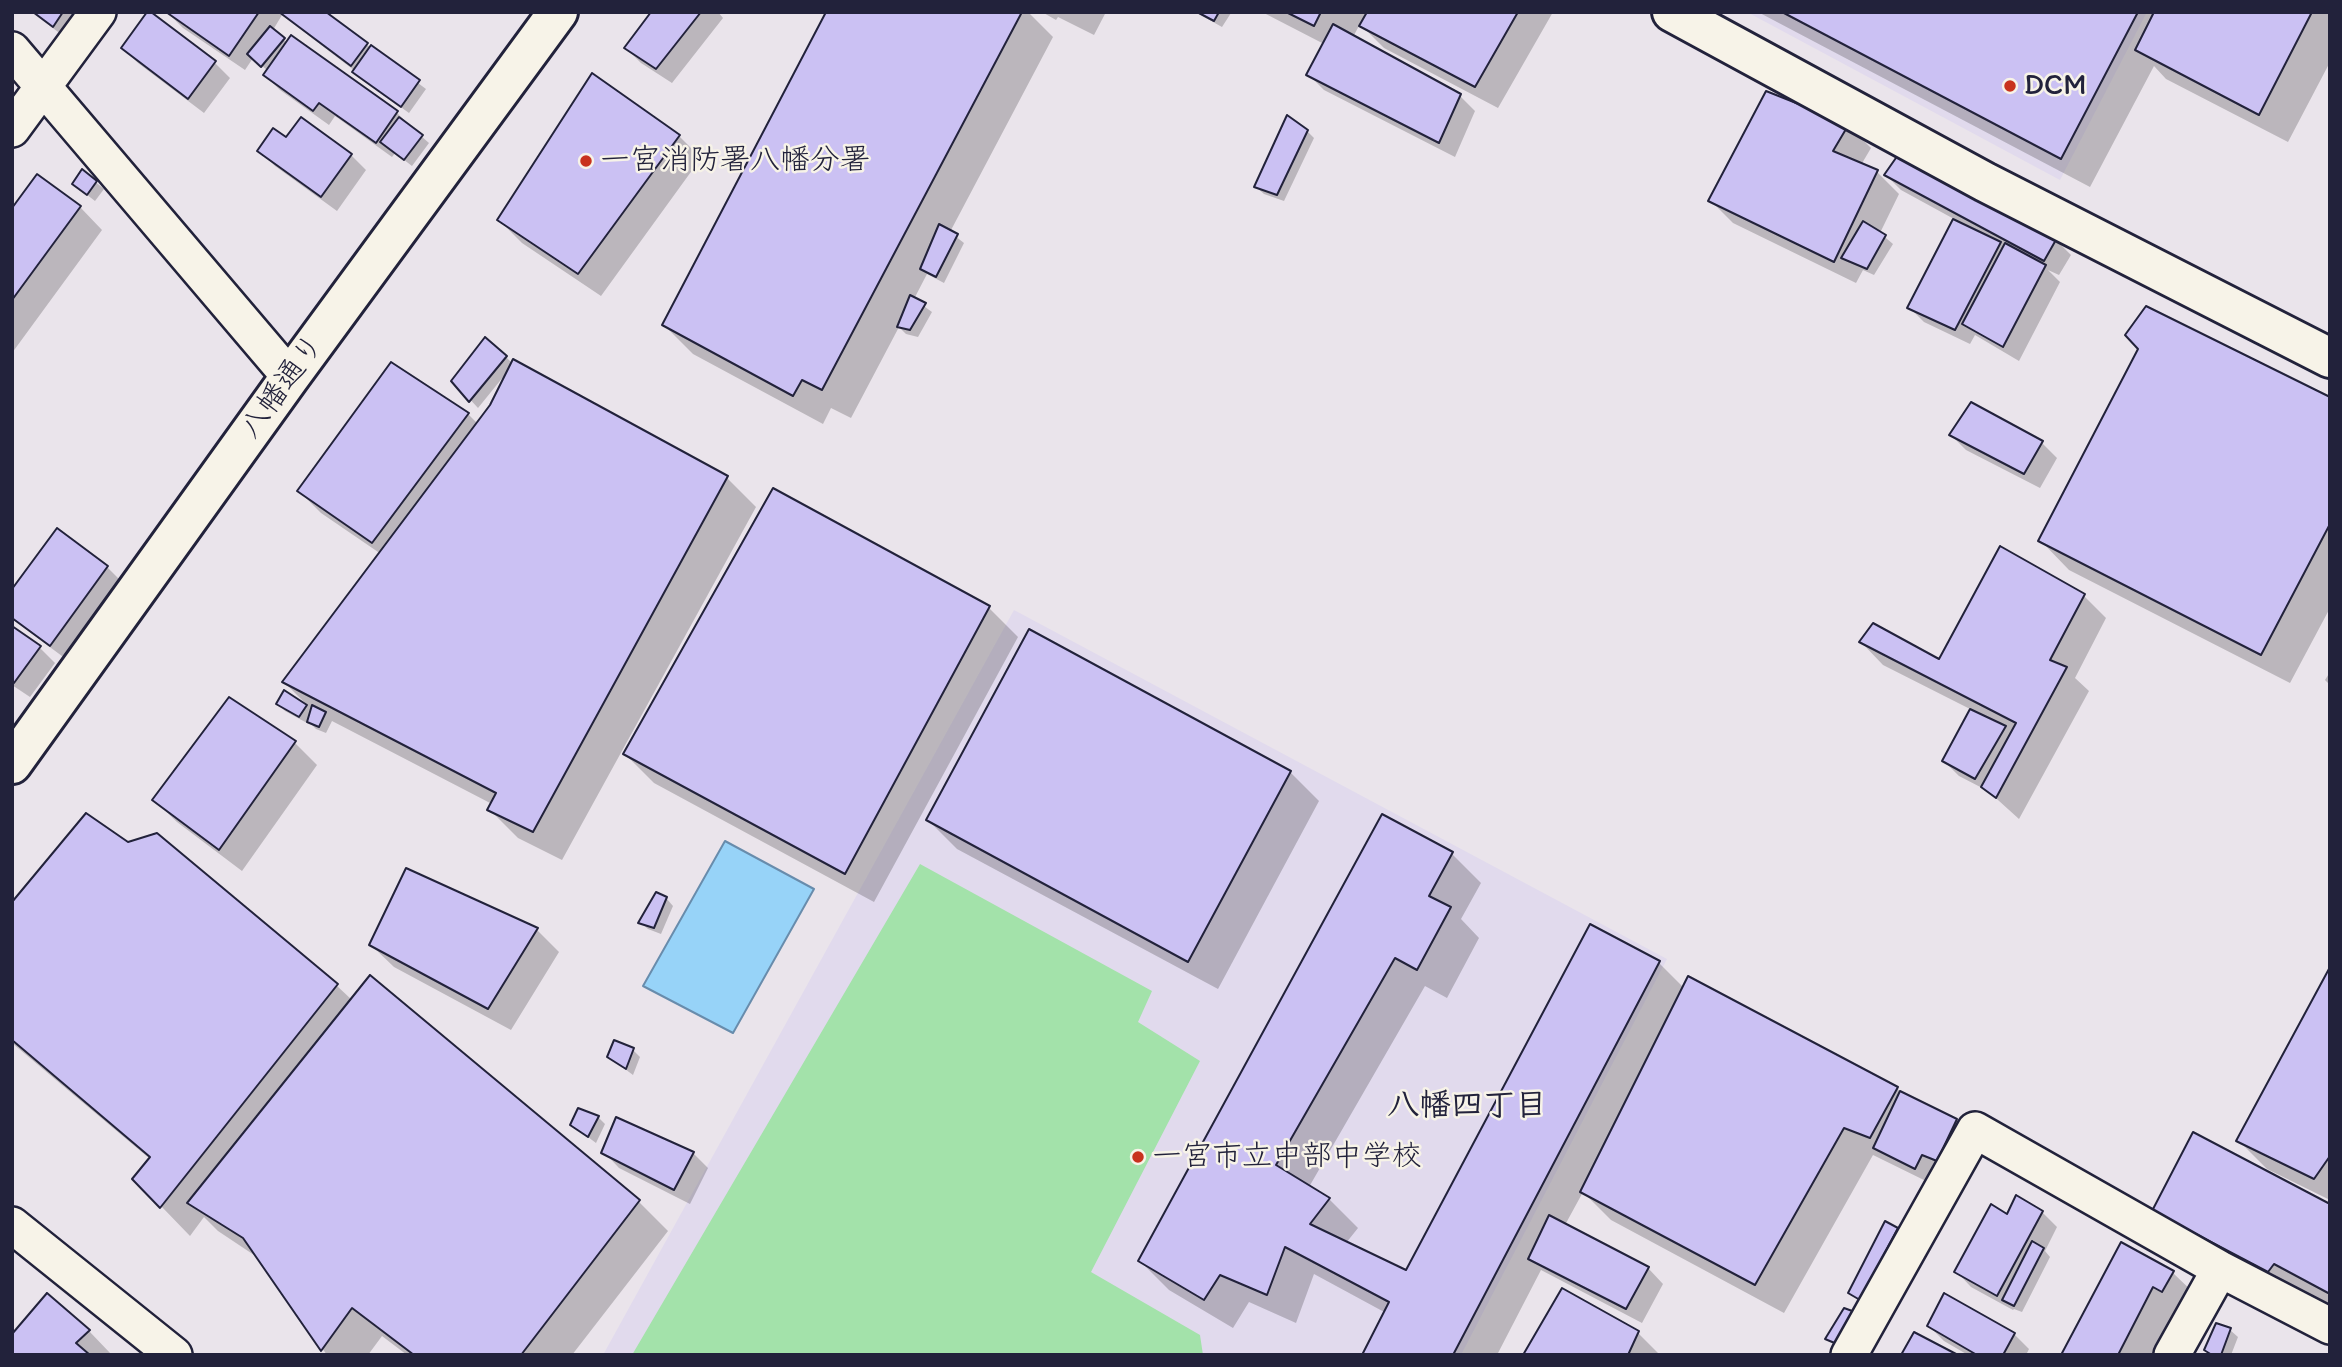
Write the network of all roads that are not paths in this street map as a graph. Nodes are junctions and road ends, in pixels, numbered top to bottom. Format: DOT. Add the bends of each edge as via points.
graph roads {
  1 [pos="97,12"];
  2 [pos="558,12"];
  3 [pos="1672,12"];
  4 [pos="12,50"];
  5 [pos="43,88"];
  6 [pos="12,129"];
  7 [pos="2330,358"];
  8 [pos="289,377"];
  9 [pos="12,764"];
  10 [pos="12,1225"];
  11 [pos="2220,1269"];
  12 [pos="2330,1326"];
  13 [pos="174,1355"];
  14 [pos="1849,1355"];
  15 [pos="2172,1355"];
  1 -- 5 [label="street"];
  2 -- 8 [label="street, 八幡通り"];
  3 -- 7 [label="street" via="1985,182"];
  4 -- 5 [label="street"];
  5 -- 6 [label="street"];
  5 -- 8 [label="street"];
  8 -- 9 [label="street, 八幡通り"];
  10 -- 13 [label="street"];
  11 -- 12 [label="street"];
  11 -- 14 [label="street" via="1975,1130"];
  11 -- 15 [label="street"];
}
